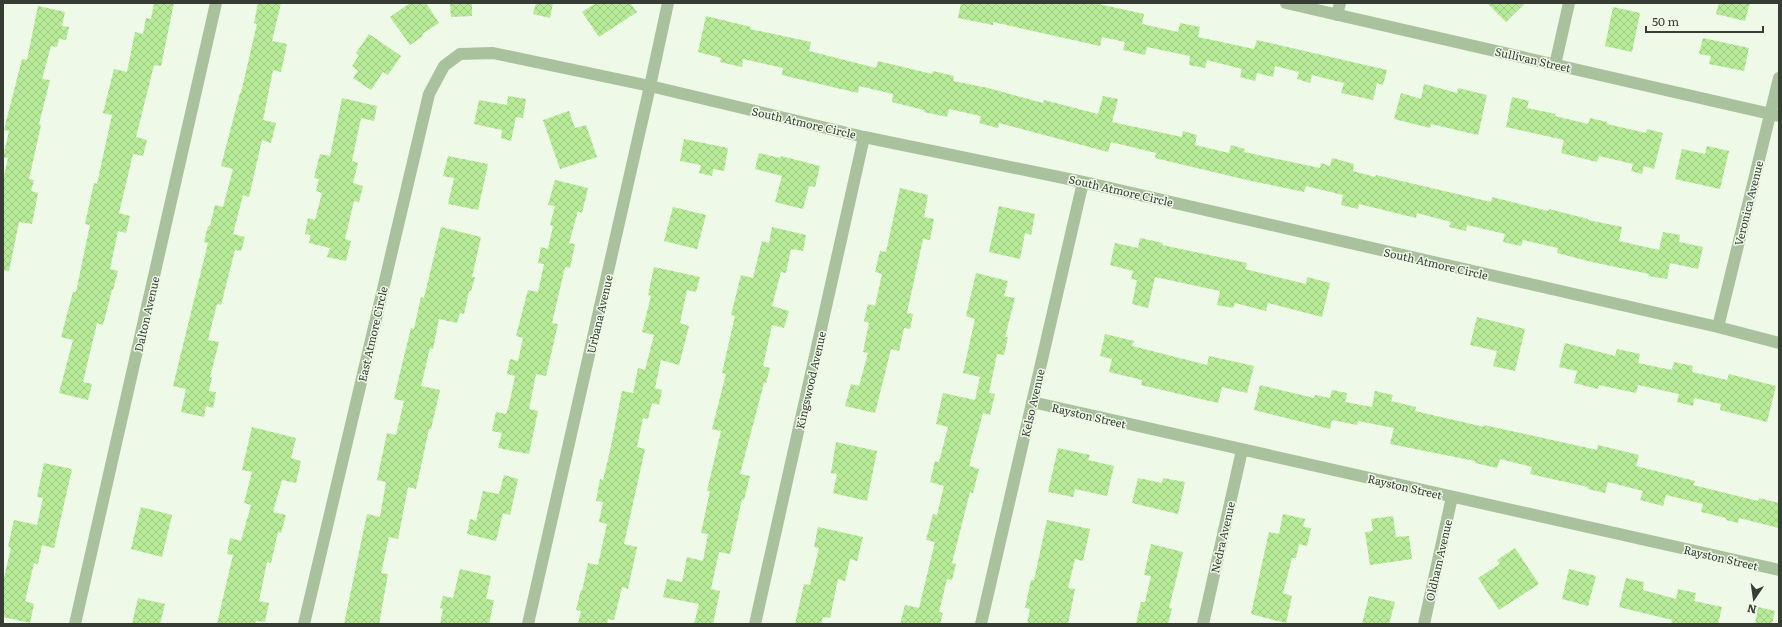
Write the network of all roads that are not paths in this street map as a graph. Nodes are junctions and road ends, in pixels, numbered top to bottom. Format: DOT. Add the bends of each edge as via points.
graph roads {
  1 [pos="216,3"];
  2 [pos="668,3"];
  3 [pos="1286,3"];
  4 [pos="1569,3"];
  5 [pos="1338,9"];
  6 [pos="460,54"];
  7 [pos="1555,65"];
  8 [pos="1779,78"];
  9 [pos="650,86"];
  10 [pos="1775,115"];
  11 [pos="864,137"];
  12 [pos="1083,182"];
  13 [pos="1718,327"];
  14 [pos="1779,343"];
  15 [pos="1032,402"];
  16 [pos="1242,450"];
  17 [pos="1452,497"];
  18 [pos="1779,570"];
  19 [pos="75,624"];
  20 [pos="304,624"];
  21 [pos="528,624"];
  22 [pos="755,624"];
  23 [pos="981,624"];
  24 [pos="1203,624"];
  25 [pos="1424,624"];
  1 -- 19 [label="street, Dalton Avenue"];
  2 -- 9 [label="street, Urbana Avenue"];
  3 -- 5 [label="street, Sullivan Street"];
  4 -- 7 [label="street"];
  5 -- 7 [label="street, Sullivan Street"];
  6 -- 9 [label="street, South Atmore Circle" via="493,52"];
  6 -- 20 [label="street, East Atmore Circle" via="444,66 429,94"];
  7 -- 10 [label="street, Sullivan Street"];
  8 -- 10 [label="street, Veronica Avenue"];
  9 -- 11 [label="street, South Atmore Circle"];
  9 -- 21 [label="street, Urbana Avenue"];
  10 -- 13 [label="street, Veronica Avenue"];
  11 -- 12 [label="street, South Atmore Circle"];
  11 -- 22 [label="street, Kingswood Avenue"];
  12 -- 13 [label="street, South Atmore Circle"];
  12 -- 15 [label="street, Kelso Avenue"];
  13 -- 14 [label="street, South Atmore Circle"];
  15 -- 16 [label="street, Rayston Street"];
  15 -- 23 [label="street, Kelso Avenue"];
  16 -- 17 [label="street, Rayston Street"];
  16 -- 24 [label="street, Nedra Avenue"];
  17 -- 18 [label="street, Rayston Street"];
  17 -- 25 [label="street, Oldham Avenue"];
}
